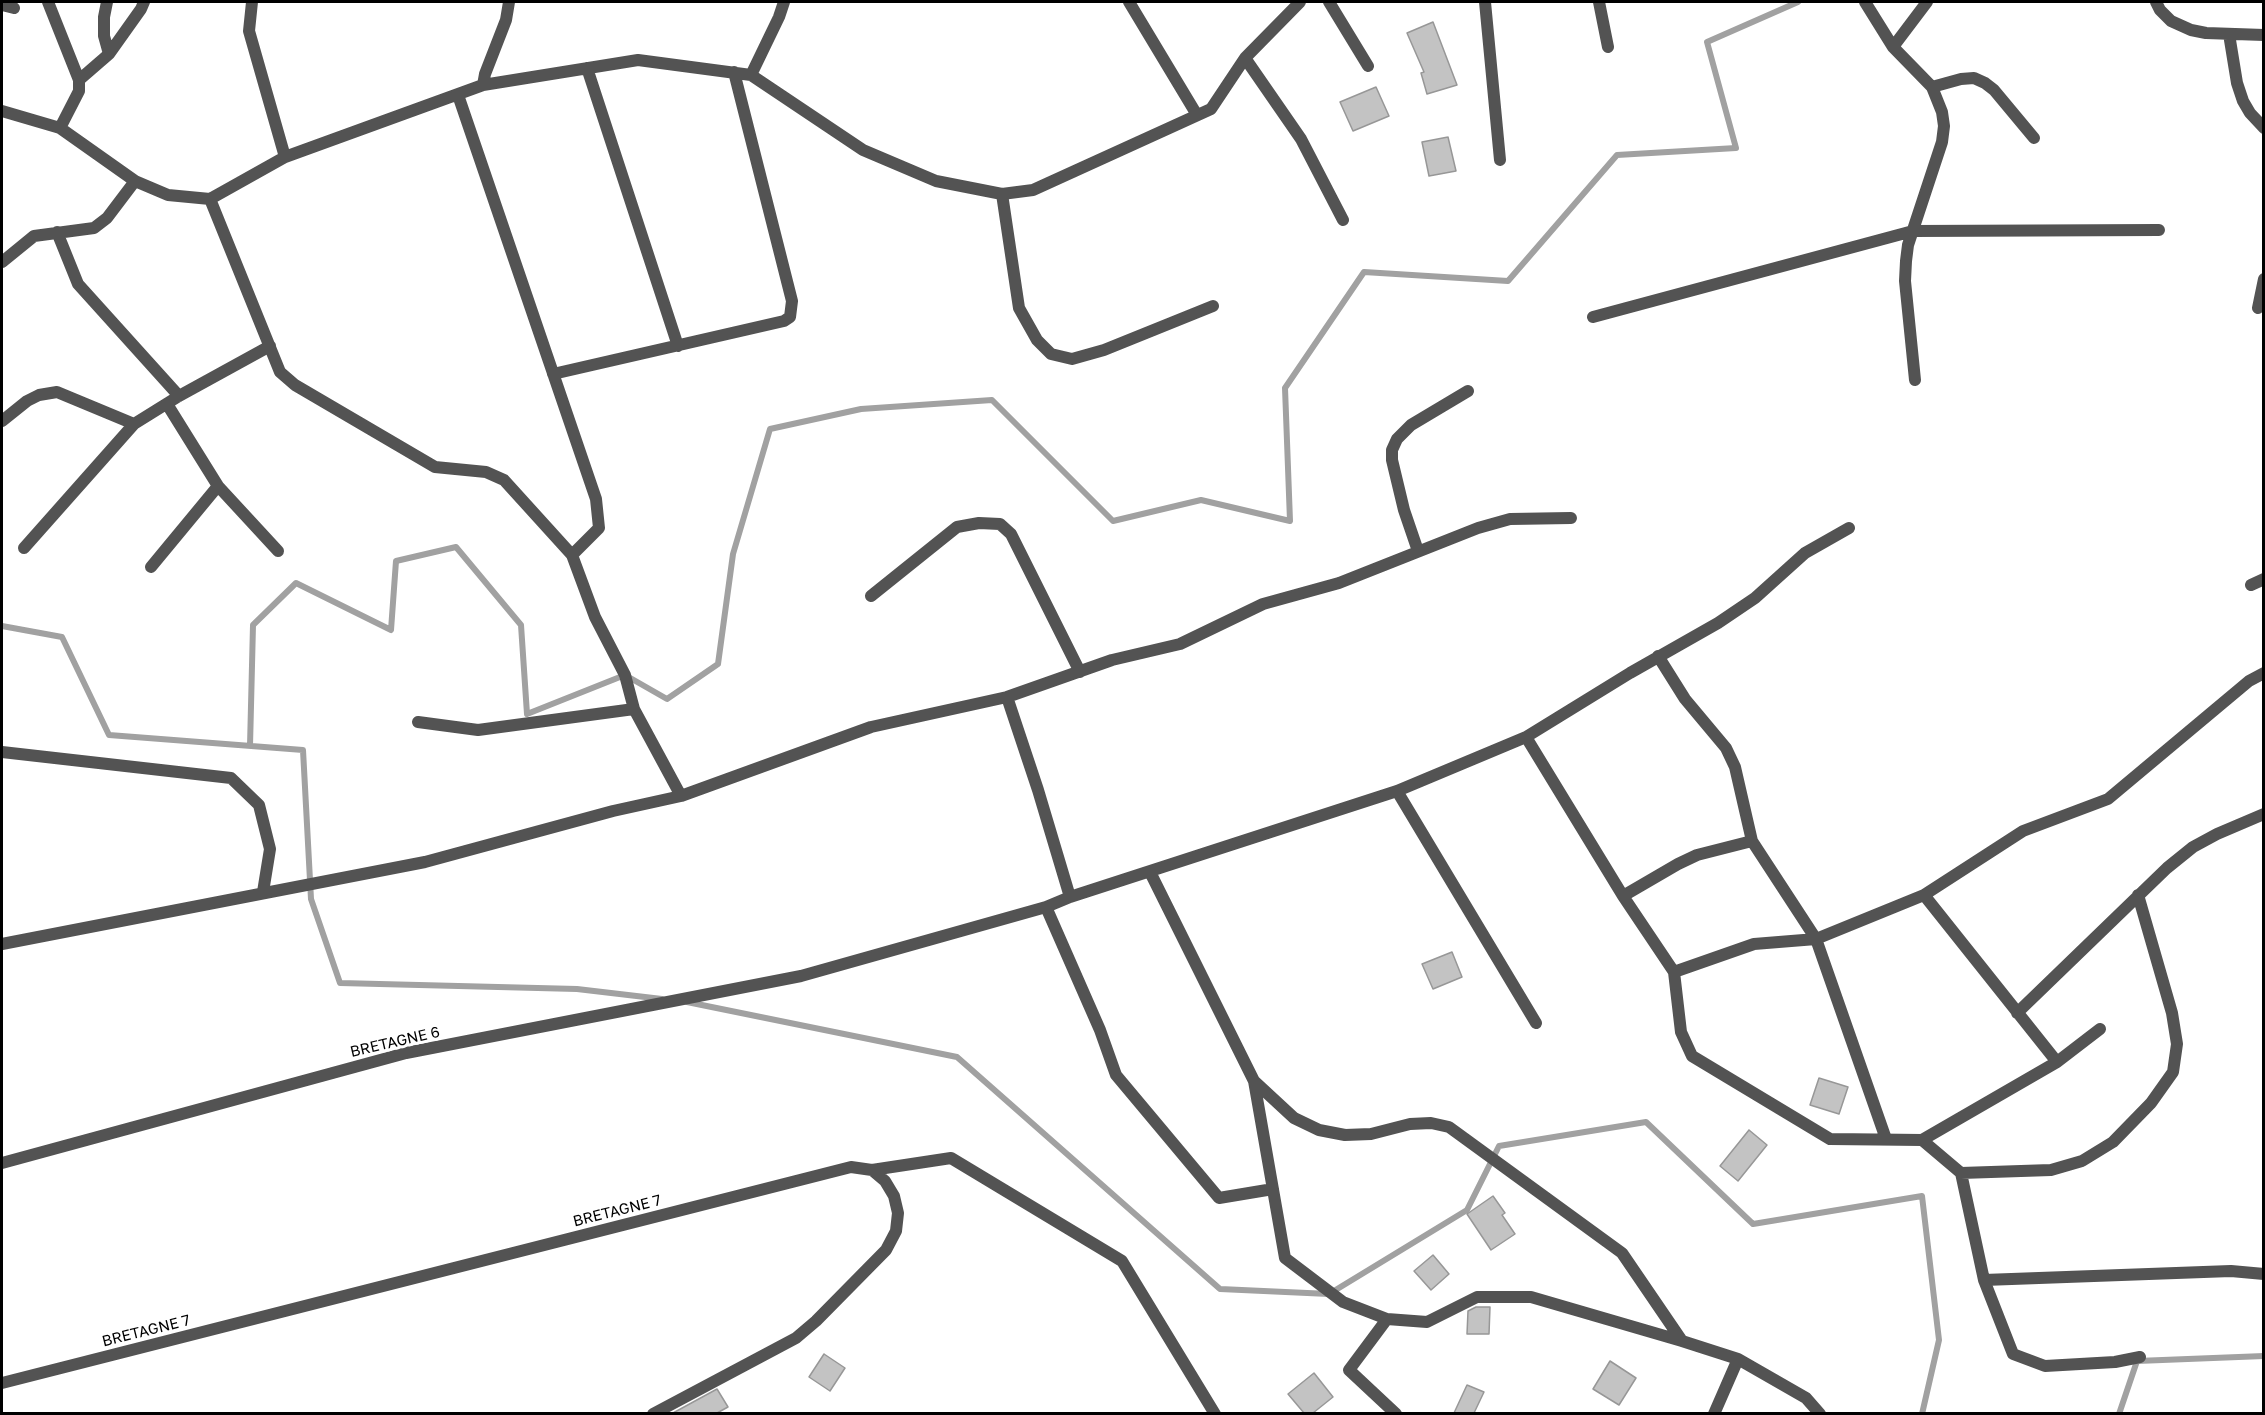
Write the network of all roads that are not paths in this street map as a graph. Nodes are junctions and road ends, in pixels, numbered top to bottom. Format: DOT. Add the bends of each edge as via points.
graph roads {
  1 [pos="48,2"];
  2 [pos="107,2"];
  3 [pos="144,2"];
  4 [pos="252,2"];
  5 [pos="509,2"];
  6 [pos="784,2"];
  7 [pos="1129,2"];
  8 [pos="1300,2"];
  9 [pos="1329,2"];
  10 [pos="1485,2"];
  11 [pos="1599,2"];
  12 [pos="1865,2"];
  13 [pos="1927,2"];
  14 [pos="2156,2"];
  15 [pos="2,4"];
  16 [pos="14,8"];
  17 [pos="2229,34"];
  18 [pos="2264,35"];
  19 [pos="1608,47"];
  20 [pos="1893,47"];
  21 [pos="109,54"];
  22 [pos="1245,58"];
  23 [pos="1368,66"];
  24 [pos="587,69"];
  25 [pos="734,72"];
  26 [pos="751,75"];
  27 [pos="79,80"];
  28 [pos="483,86"];
  29 [pos="1932,87"];
  30 [pos="458,95"];
  31 [pos="2,111"];
  32 [pos="1197,115"];
  33 [pos="60,128"];
  34 [pos="2264,128"];
  35 [pos="2034,138"];
  36 [pos="285,157"];
  37 [pos="1500,160"];
  38 [pos="135,181"];
  39 [pos="1002,194"];
  40 [pos="210,199"];
  41 [pos="1343,220"];
  42 [pos="2158,230"];
  43 [pos="1913,231"];
  44 [pos="57,232"];
  45 [pos="2,262"];
  46 [pos="2264,279"];
  47 [pos="1213,306"];
  48 [pos="2258,308"];
  49 [pos="1593,317"];
  50 [pos="270,346"];
  51 [pos="678,346"];
  52 [pos="553,374"];
  53 [pos="1915,380"];
  54 [pos="1468,391"];
  55 [pos="179,396"];
  56 [pos="167,404"];
  57 [pos="2,421"];
  58 [pos="134,424"];
  59 [pos="218,486"];
  60 [pos="1571,518"];
  61 [pos="1849,528"];
  62 [pos="24,549"];
  63 [pos="278,551"];
  64 [pos="1418,551"];
  65 [pos="572,555"];
  66 [pos="151,567"];
  67 [pos="2264,579"];
  68 [pos="2251,585"];
  69 [pos="872,596"];
  70 [pos="1658,656"];
  71 [pos="1080,672"];
  72 [pos="2264,673"];
  73 [pos="1007,697"];
  74 [pos="634,709"];
  75 [pos="418,722"];
  76 [pos="1526,737"];
  77 [pos="2,752"];
  78 [pos="1397,791"];
  79 [pos="681,796"];
  80 [pos="2264,814"];
  81 [pos="1752,841"];
  82 [pos="1150,872"];
  83 [pos="263,892"];
  84 [pos="1924,895"];
  85 [pos="2138,895"];
  86 [pos="1623,896"];
  87 [pos="1070,897"];
  88 [pos="1046,907"];
  89 [pos="1816,939"];
  90 [pos="2,944"];
  91 [pos="1674,972"];
  92 [pos="2017,1013"];
  93 [pos="1536,1023"];
  94 [pos="2100,1029"];
  95 [pos="2057,1062"];
  96 [pos="1254,1082"];
  97 [pos="1886,1140"];
  98 [pos="1922,1140"];
  99 [pos="2,1163"];
  100 [pos="872,1170"];
  101 [pos="1961,1173"];
  102 [pos="1273,1190"];
  103 [pos="2264,1274"];
  104 [pos="1984,1280"];
  105 [pos="1387,1319"];
  106 [pos="1682,1341"];
  107 [pos="2140,1357"];
  108 [pos="1738,1359"];
  109 [pos="2,1383"];
  110 [pos="653,1413"];
  111 [pos="1215,1413"];
  112 [pos="1396,1413"];
  113 [pos="1714,1413"];
  114 [pos="1820,1413"];
  1 -- 27 [label="street"];
  2 -- 21 [label="street" via="104,36"];
  3 -- 21 [label="street"];
  4 -- 36 [label="street" via="249,31"];
  5 -- 28 [label="street"];
  6 -- 26 [label="street"];
  7 -- 32 [label="street"];
  8 -- 22 [label="street"];
  9 -- 23 [label="street"];
  10 -- 37 [label="street"];
  11 -- 19 [label="street"];
  12 -- 20 [label="street"];
  13 -- 20 [label="street"];
  14 -- 17 [label="street" via="2171,21 2191,30"];
  15 -- 16 [label="street"];
  17 -- 18 [label="street"];
  17 -- 34 [label="street" via="2237,83 2250,112"];
  20 -- 29 [label="street"];
  21 -- 27 [label="street"];
  22 -- 32 [label="street" via="1211,109"];
  22 -- 41 [label="street" via="1302,139"];
  24 -- 25 [label="street" via="638,60"];
  24 -- 28 [label="street"];
  24 -- 51 [label="street"];
  25 -- 26 [label="street"];
  25 -- 51 [label="street" via="792,310 784,321"];
  26 -- 39 [label="street" via="863,150 936,181"];
  27 -- 33 [label="street" via="79,91"];
  28 -- 30 [label="street"];
  29 -- 35 [label="street" via="1974,78 1985,83"];
  29 -- 43 [label="street" via="1942,112 1942,142"];
  30 -- 36 [label="street"];
  30 -- 52 [label="street"];
  31 -- 33 [label="street"];
  32 -- 39 [label="street" via="1033,190"];
  33 -- 38 [label="street"];
  36 -- 40 [label="street"];
  38 -- 40 [label="street" via="168,195"];
  38 -- 44 [label="street" via="107,218 94,228"];
  39 -- 47 [label="street" via="1019,308 1050,354 1072,359 1104,350"];
  40 -- 50 [label="street"];
  42 -- 43 [label="street"];
  43 -- 49 [label="street"];
  43 -- 53 [label="street" via="1905,281"];
  44 -- 45 [label="street" via="34,236"];
  44 -- 55 [label="street" via="78,284"];
  46 -- 48 [label="street"];
  50 -- 55 [label="street"];
  50 -- 65 [label="street" via="280,372 295,385 435,467 486,472 504,480"];
  51 -- 52 [label="street"];
  52 -- 65 [label="street" via="596,499 599,528"];
  54 -- 64 [label="street" via="1411,425 1396,439 1392,450 1401,499"];
  55 -- 56 [label="street"];
  56 -- 58 [label="street"];
  56 -- 59 [label="street"];
  57 -- 58 [label="street" via="27,401 57,392"];
  58 -- 62 [label="street"];
  59 -- 63 [label="street"];
  59 -- 66 [label="street"];
  60 -- 64 [label="street" via="1510,519"];
  61 -- 70 [label="street, BRETAGNE 6" via="1805,553 1755,598 1718,623"];
  64 -- 71 [label="street" via="1339,583 1263,604 1180,644"];
  65 -- 74 [label="street" via="595,617 625,675"];
  67 -- 68 [label="street"];
  69 -- 71 [label="street" via="957,527 1000,524 1011,534"];
  70 -- 76 [label="street, BRETAGNE 6"];
  70 -- 81 [label="street" via="1685,699 1726,748 1735,766"];
  71 -- 73 [label="street"];
  72 -- 84 [label="street" via="2249,681 2108,799 2023,831"];
  73 -- 79 [label="street" via="871,727"];
  73 -- 87 [label="street"];
  74 -- 75 [label="street" via="478,730"];
  74 -- 79 [label="street"];
  76 -- 78 [label="street, BRETAGNE 6"];
  76 -- 86 [label="street"];
  77 -- 83 [label="street" via="231,778 259,805 270,849"];
  78 -- 82 [label="street, BRETAGNE 6"];
  78 -- 93 [label="street"];
  79 -- 83 [label="street" via="426,862"];
  80 -- 85 [label="street" via="2193,847"];
  81 -- 86 [label="street" via="1697,855"];
  81 -- 89 [label="street"];
  82 -- 87 [label="street, BRETAGNE 6"];
  82 -- 96 [label="street"];
  83 -- 90 [label="street"];
  84 -- 89 [label="street"];
  84 -- 92 [label="street"];
  85 -- 92 [label="street"];
  85 -- 101 [label="street" via="2172,1013 2174,1072 2114,1142 2082,1161 2051,1170"];
  86 -- 91 [label="street"];
  87 -- 88 [label="street, BRETAGNE 6"];
  88 -- 99 [label="street, BRETAGNE 6" via="801,976 406,1053"];
  88 -- 102 [label="street" via="1101,1030 1116,1075 1220,1198"];
  89 -- 91 [label="street" via="1754,944"];
  89 -- 97 [label="street"];
  91 -- 97 [label="street" via="1681,1032 1692,1056 1830,1139"];
  92 -- 95 [label="street"];
  94 -- 95 [label="street"];
  95 -- 98 [label="street"];
  96 -- 102 [label="street"];
  96 -- 106 [label="street" via="1294,1118 1319,1130 1345,1135 1371,1134 1410,1124 1449,1127 1622,1253"];
  97 -- 98 [label="street"];
  98 -- 101 [label="street"];
  100 -- 109 [label="street, BRETAGNE 7" via="851,1167"];
  100 -- 110 [label="street" via="885,1181 898,1213 896,1231 886,1250 796,1338"];
  100 -- 111 [label="street, BRETAGNE 7" via="951,1158 1122,1261"];
  101 -- 104 [label="street"];
  102 -- 105 [label="street" via="1285,1258 1343,1302"];
  103 -- 104 [label="street" via="2231,1271"];
  104 -- 107 [label="street" via="2013,1354 2045,1366"];
  105 -- 106 [label="street" via="1427,1322 1477,1297 1531,1297"];
  105 -- 112 [label="street" via="1349,1370"];
  106 -- 108 [label="street"];
  108 -- 113 [label="street"];
  108 -- 114 [label="street" via="1806,1398"];
}
